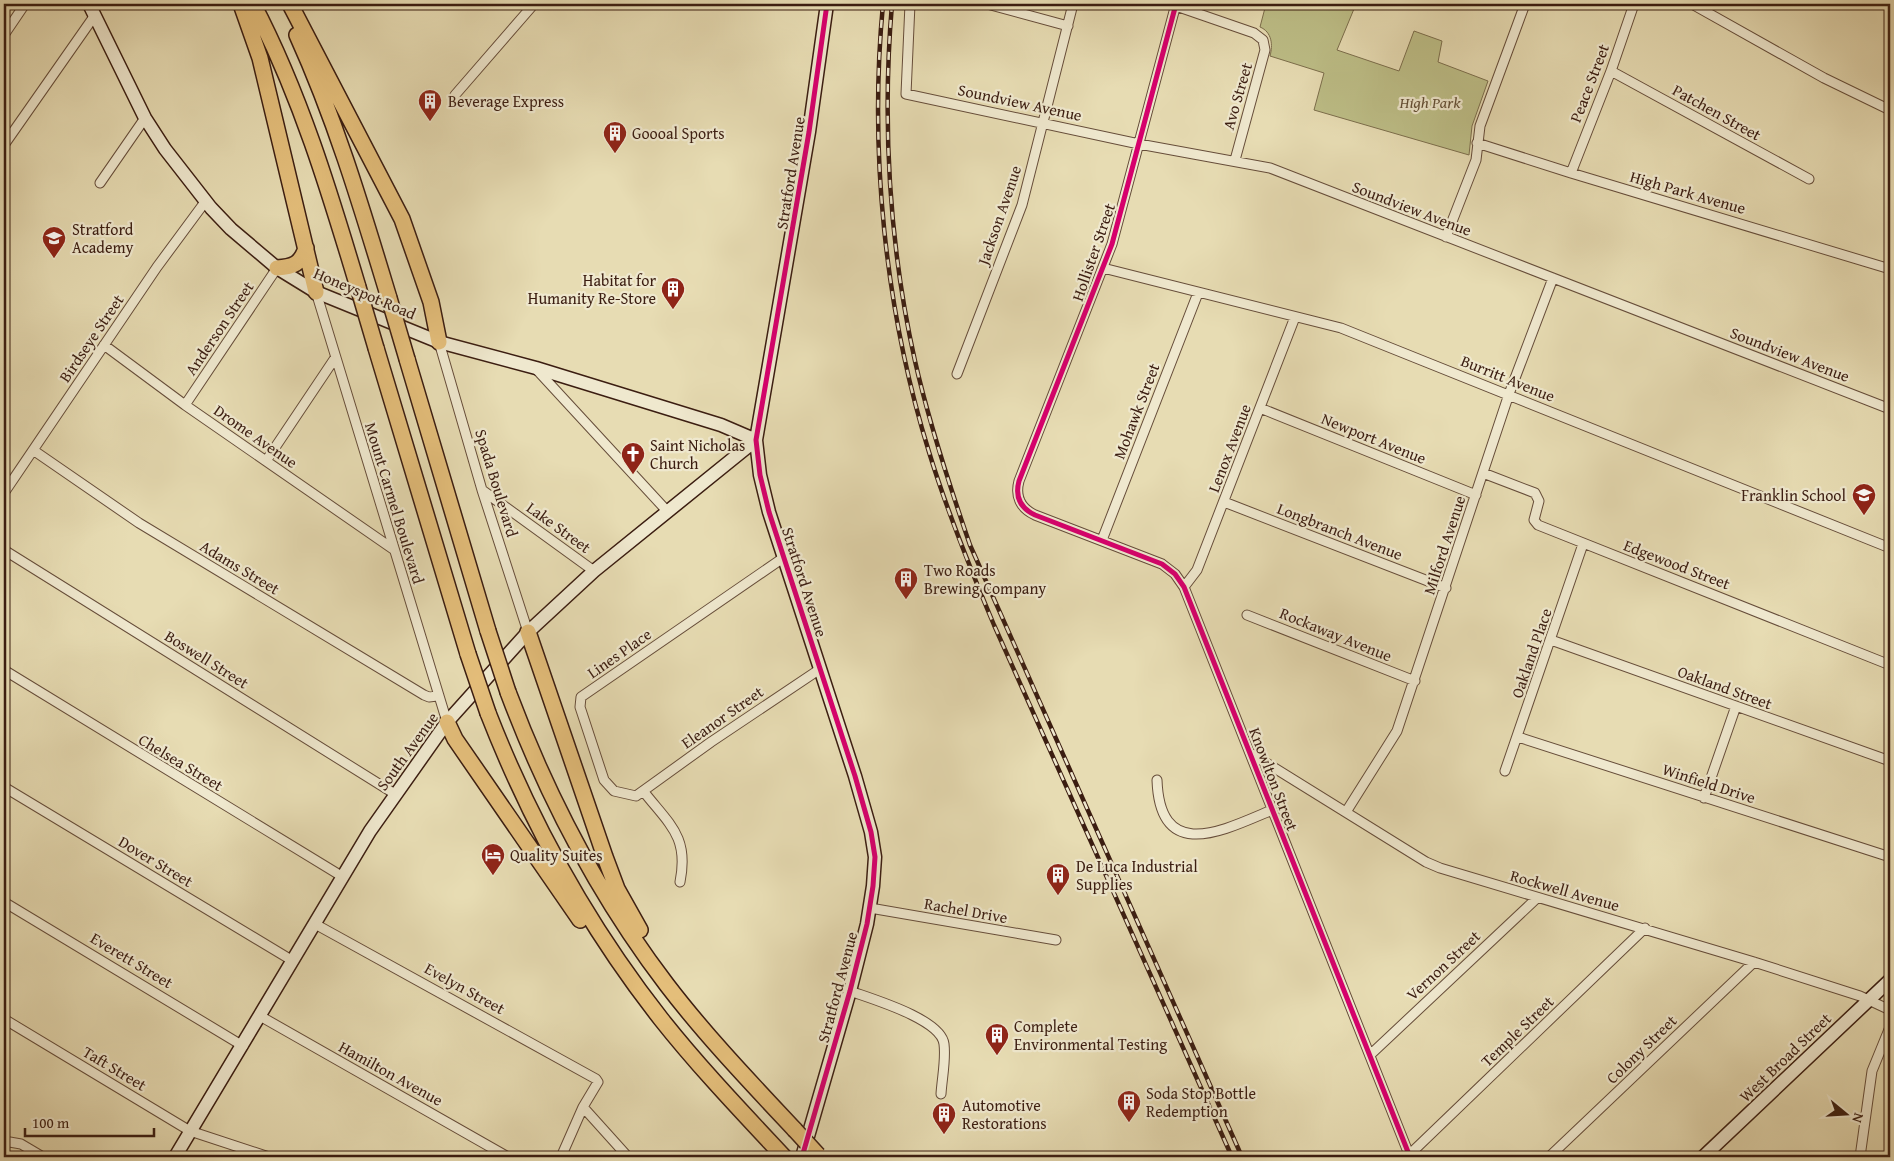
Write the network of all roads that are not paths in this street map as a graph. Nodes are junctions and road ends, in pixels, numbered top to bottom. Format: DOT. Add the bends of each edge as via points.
graph roads {
  1 [pos="25,4"];
  2 [pos="241,4"];
  3 [pos="253,4"];
  4 [pos="282,4"];
  5 [pos="290,4"];
  6 [pos="534,4"];
  7 [pos="827,4"];
  8 [pos="910,4"];
  9 [pos="987,4"];
  10 [pos="1074,4"];
  11 [pos="1525,4"];
  12 [pos="1634,4"];
  13 [pos="1692,4"];
  14 [pos="1176,5"];
  15 [pos="92,9"];
  16 [pos="1068,26"];
  17 [pos="4,35"];
  18 [pos="1611,71"];
  19 [pos="455,95"];
  20 [pos="1890,110"];
  21 [pos="145,118"];
  22 [pos="1043,122"];
  23 [pos="1477,143"];
  24 [pos="1139,144"];
  25 [pos="4,145"];
  26 [pos="1235,160"];
  27 [pos="1571,173"];
  28 [pos="1809,179"];
  29 [pos="100,183"];
  30 [pos="205,202"];
  31 [pos="1446,237"];
  32 [pos="306,248"];
  33 [pos="277,268"];
  34 [pos="1103,268"];
  35 [pos="1890,268"];
  36 [pos="1554,278"];
  37 [pos="316,292"];
  38 [pos="1198,293"];
  39 [pos="1295,317"];
  40 [pos="439,342"];
  41 [pos="104,345"];
  42 [pos="335,358"];
  43 [pos="536,368"];
  44 [pos="957,374"];
  45 [pos="1509,394"];
  46 [pos="185,405"];
  47 [pos="1260,408"];
  48 [pos="1890,409"];
  49 [pos="756,440"];
  50 [pos="33,450"];
  51 [pos="266,461"];
  52 [pos="1483,472"];
  53 [pos="482,490"];
  54 [pos="4,492"];
  55 [pos="1476,495"];
  56 [pos="1020,502"];
  57 [pos="1224,502"];
  58 [pos="667,511"];
  59 [pos="1102,540"];
  60 [pos="1584,544"];
  61 [pos="1890,548"];
  62 [pos="393,549"];
  63 [pos="4,550"];
  64 [pos="783,558"];
  65 [pos="594,571"];
  66 [pos="1184,587"];
  67 [pos="1446,588"];
  68 [pos="1247,615"];
  69 [pos="528,632"];
  70 [pos="1551,640"];
  71 [pos="1890,664"];
  72 [pos="820,669"];
  73 [pos="4,670"];
  74 [pos="1415,681"];
  75 [pos="437,696"];
  76 [pos="1736,706"];
  77 [pos="446,722"];
  78 [pos="1518,737"];
  79 [pos="1252,754"];
  80 [pos="1890,761"];
  81 [pos="1505,771"];
  82 [pos="1157,780"];
  83 [pos="4,787"];
  84 [pos="644,792"];
  85 [pos="395,794"];
  86 [pos="1704,798"];
  87 [pos="1272,810"];
  88 [pos="1346,812"];
  89 [pos="1890,857"];
  90 [pos="343,877"];
  91 [pos="680,882"];
  92 [pos="1537,898"];
  93 [pos="4,902"];
  94 [pos="870,908"];
  95 [pos="315,924"];
  96 [pos="1645,928"];
  97 [pos="1056,940"];
  98 [pos="293,961"];
  99 [pos="1754,962"];
  100 [pos="1890,980"];
  101 [pos="850,990"];
  102 [pos="1869,1000"];
  103 [pos="686,1009"];
  104 [pos="1890,1010"];
  105 [pos="260,1016"];
  106 [pos="4,1019"];
  107 [pos="662,1020"];
  108 [pos="1890,1027"];
  109 [pos="243,1046"];
  110 [pos="1370,1055"];
  111 [pos="941,1094"];
  112 [pos="583,1107"];
  113 [pos="190,1131"];
  114 [pos="4,1141"];
  115 [pos="819,1156"];
  116 [pos="1409,1156"];
  117 [pos="43,1157"];
  118 [pos="175,1157"];
  119 [pos="270,1157"];
  120 [pos="508,1157"];
  121 [pos="561,1157"];
  122 [pos="628,1157"];
  123 [pos="784,1157"];
  124 [pos="802,1157"];
  125 [pos="1549,1157"];
  126 [pos="1703,1157"];
  127 [pos="1860,1157"];
  1 -- 17 [label="street"];
  2 -- 32 [label="highway" via="260,58"];
  3 -- 107 [label="highway, bridge" via="308,128 488,714 523,795 568,883 622,967"];
  4 -- 103 [label="highway, bridge" via="334,124 508,692 548,788 594,875 633,937"];
  5 -- 40 [label="highway" via="402,219 430,302"];
  6 -- 19 [label="street"];
  7 -- 49 [label="main road, Stratford Avenue" via="809,132"];
  8 -- 22 [label="street, Soundview Avenue" via="906,94"];
  9 -- 16 [label="street"];
  10 -- 16 [label="street, Jackson Avenue"];
  11 -- 23 [label="street" via="1480,126"];
  12 -- 18 [label="street, Peace Street"];
  13 -- 20 [label="street" via="1824,78"];
  14 -- 24 [label="street, Hollister Street"];
  14 -- 26 [label="street, Avo Street" via="1254,33 1263,40 1265,50"];
  15 -- 21 [label="main road, Honeyspot Road"];
  15 -- 25 [label="street"];
  16 -- 22 [label="street, Jackson Avenue"];
  18 -- 27 [label="street, Peace Street"];
  18 -- 28 [label="street, Patchen Street"];
  21 -- 29 [label="street"];
  21 -- 30 [label="main road, Honeyspot Road"];
  22 -- 24 [label="street, Soundview Avenue"];
  22 -- 44 [label="street, Jackson Avenue" via="1022,205"];
  23 -- 27 [label="street, High Park Avenue"];
  23 -- 31 [label="street" via="1476,160"];
  24 -- 26 [label="street, Soundview Avenue"];
  24 -- 34 [label="street, Hollister Street"];
  26 -- 31 [label="street, Soundview Avenue" via="1270,168"];
  27 -- 35 [label="street, High Park Avenue"];
  30 -- 33 [label="main road, Honeyspot Road" via="231,230"];
  30 -- 41 [label="street, Birdseye Street" via="194,213"];
  31 -- 36 [label="street, Soundview Avenue"];
  32 -- 33 [label="highway" via="298,263"];
  32 -- 37 [label="highway"];
  33 -- 37 [label="main road, Honeyspot Road"];
  33 -- 46 [label="street, Anderson Street"];
  34 -- 38 [label="street, Burritt Avenue"];
  34 -- 56 [label="street, Hollister Street" via="1019,481"];
  36 -- 45 [label="street, Milford Avenue"];
  36 -- 48 [label="street, Soundview Avenue"];
  37 -- 40 [label="main road, Honeyspot Road"];
  37 -- 42 [label="street, Mount Carmel Boulevard"];
  38 -- 39 [label="street, Burritt Avenue"];
  38 -- 59 [label="street, Mohawk Street"];
  39 -- 45 [label="street, Burritt Avenue" via="1341,328"];
  39 -- 47 [label="street, Lenox Avenue"];
  40 -- 43 [label="main road, Honeyspot Road"];
  40 -- 53 [label="street, Spada Boulevard"];
  41 -- 46 [label="street, Drome Avenue"];
  41 -- 50 [label="street, Birdseye Street"];
  42 -- 51 [label="street"];
  42 -- 62 [label="street, Mount Carmel Boulevard"];
  43 -- 49 [label="main road, Honeyspot Road" via="721,425"];
  43 -- 58 [label="street"];
  45 -- 52 [label="street, Milford Avenue"];
  45 -- 61 [label="street, Burritt Avenue"];
  46 -- 51 [label="street, Drome Avenue"];
  47 -- 55 [label="street, Newport Avenue"];
  47 -- 57 [label="street, Lenox Avenue"];
  49 -- 58 [label="main road, South Avenue"];
  49 -- 64 [label="main road, Stratford Avenue" via="763,486"];
  50 -- 54 [label="street, Birdseye Street"];
  50 -- 75 [label="street, Adams Street" via="139,523 254,594 424,695"];
  51 -- 62 [label="street, Drome Avenue"];
  52 -- 55 [label="street, Milford Avenue"];
  52 -- 60 [label="street, Edgewood Street" via="1536,493 1539,501 1536,524"];
  53 -- 65 [label="street, Lake Street"];
  53 -- 69 [label="street, Spada Boulevard"];
  55 -- 67 [label="street, Milford Avenue"];
  56 -- 59 [label="street, Knowlton Street" via="1035,515"];
  57 -- 66 [label="street, Lenox Avenue" via="1197,570"];
  57 -- 67 [label="street, Longbranch Avenue"];
  58 -- 65 [label="main road, South Avenue"];
  59 -- 66 [label="street, Knowlton Street" via="1162,564"];
  60 -- 70 [label="street, Oakland Place"];
  60 -- 71 [label="street, Edgewood Street"];
  62 -- 75 [label="street, Mount Carmel Boulevard"];
  63 -- 85 [label="street, Boswell Street"];
  64 -- 72 [label="main road, Stratford Avenue"];
  64 -- 84 [label="street, Lines Place" via="581,698 580,707 604,780 614,791 626,795 636,796"];
  65 -- 69 [label="main road, South Avenue"];
  66 -- 79 [label="street, Knowlton Street"];
  67 -- 74 [label="street, Milford Avenue"];
  68 -- 74 [label="street, Rockaway Avenue"];
  69 -- 77 [label="main road, South Avenue"];
  69 -- 103 [label="highway" via="618,889"];
  70 -- 76 [label="street, Oakland Street"];
  70 -- 78 [label="street, Oakland Place"];
  72 -- 84 [label="street, Eleanor Street" via="711,742"];
  72 -- 94 [label="main road, Stratford Avenue" via="871,832 875,865"];
  73 -- 90 [label="street, Chelsea Street"];
  74 -- 88 [label="street, Milford Avenue" via="1398,731"];
  75 -- 77 [label="street, Mount Carmel Boulevard"];
  76 -- 80 [label="street, Oakland Street"];
  76 -- 86 [label="street"];
  77 -- 85 [label="main road, South Avenue"];
  77 -- 107 [label="highway" via="609,960"];
  78 -- 81 [label="street, Oakland Place"];
  78 -- 86 [label="street, Winfield Drive"];
  79 -- 87 [label="street, Knowlton Street"];
  79 -- 88 [label="street, Rockwell Avenue"];
  82 -- 87 [label="street" via="1158,802 1165,816 1174,826 1191,834 1220,831"];
  83 -- 98 [label="street, Dover Street"];
  84 -- 91 [label="street" via="674,830 682,846 684,864"];
  85 -- 90 [label="main road, South Avenue"];
  86 -- 89 [label="street, Winfield Drive"];
  87 -- 110 [label="street, Knowlton Street"];
  88 -- 92 [label="street, Rockwell Avenue" via="1433,865"];
  90 -- 95 [label="main road, South Avenue"];
  92 -- 96 [label="street, Rockwell Avenue"];
  92 -- 110 [label="street, Vernon Street"];
  93 -- 109 [label="street, Everett Street"];
  94 -- 97 [label="street, Rachel Drive"];
  94 -- 101 [label="main road, Stratford Avenue"];
  95 -- 98 [label="main road, South Avenue"];
  95 -- 112 [label="street, Evelyn Street" via="596,1079 598,1082"];
  96 -- 99 [label="street, Rockwell Avenue"];
  96 -- 116 [label="street, Temple Street"];
  98 -- 105 [label="main road, South Avenue"];
  99 -- 102 [label="street, Rockwell Avenue"];
  99 -- 125 [label="street, Colony Street"];
  100 -- 102 [label="main road, West Broad Street"];
  101 -- 111 [label="street" via="925,1021 936,1029 944,1042"];
  101 -- 124 [label="main road, Stratford Avenue"];
  102 -- 104 [label="street, Rockwell Avenue"];
  102 -- 126 [label="main road, West Broad Street"];
  103 -- 115 [label="highway, bridge"];
  105 -- 109 [label="main road, South Avenue"];
  105 -- 120 [label="street, Hamilton Avenue"];
  106 -- 113 [label="street, Taft Street"];
  107 -- 123 [label="highway" via="704,1071"];
  108 -- 127 [label="street" via="1872,1071"];
  109 -- 113 [label="main road, South Avenue"];
  110 -- 116 [label="street, Knowlton Street"];
  112 -- 121 [label="street"];
  112 -- 122 [label="street"];
  113 -- 118 [label="main road, South Avenue"];
  113 -- 119 [label="street, Taft Street"];
  114 -- 117 [label="street" via="21,1144"];
}
